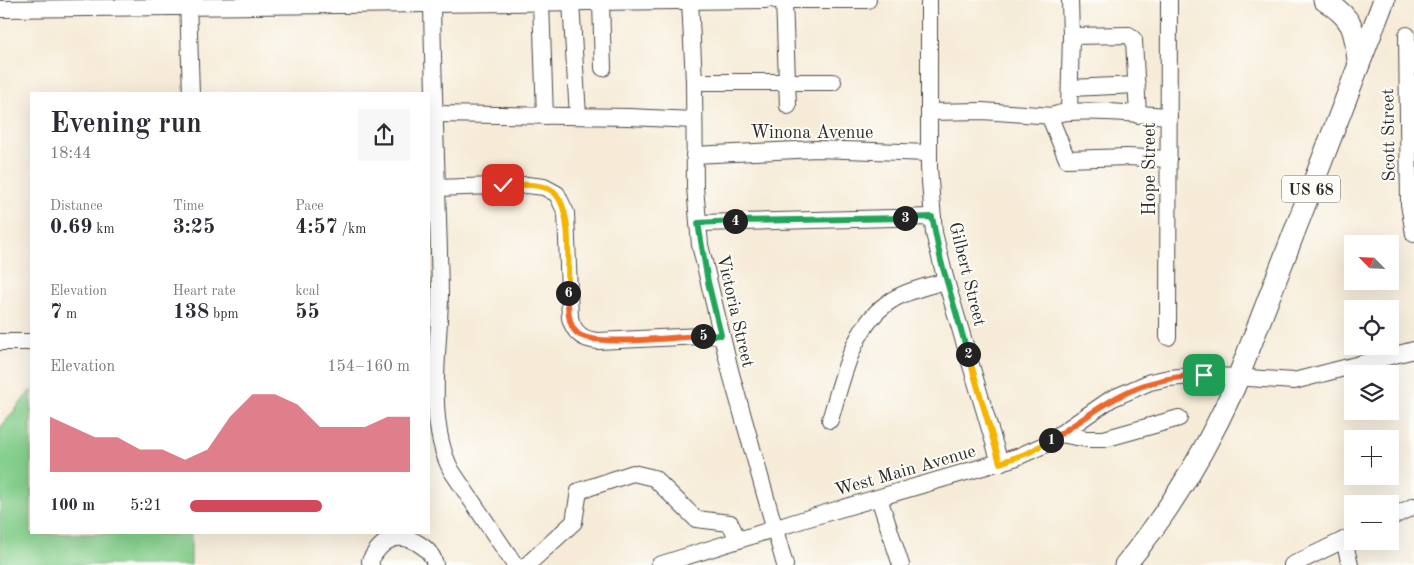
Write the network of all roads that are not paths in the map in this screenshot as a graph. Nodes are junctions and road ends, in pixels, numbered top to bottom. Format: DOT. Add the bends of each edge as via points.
graph roads {
  1 [pos="690,0"];
  2 [pos="767,0"];
  3 [pos="784,0"];
  4 [pos="868,0"];
  5 [pos="929,0"];
  6 [pos="1070,0"];
  7 [pos="1169,0"];
  8 [pos="1324,0"];
  9 [pos="1384,0"];
  10 [pos="432,2"];
  11 [pos="541,2"];
  12 [pos="571,2"];
  13 [pos="601,2"];
  14 [pos="188,4"];
  15 [pos="0,9"];
  16 [pos="1407,35"];
  17 [pos="1071,36"];
  18 [pos="1358,66"];
  19 [pos="603,68"];
  20 [pos="694,82"];
  21 [pos="786,82"];
  22 [pos="833,82"];
  23 [pos="1137,85"];
  24 [pos="1070,88"];
  25 [pos="191,92"];
  26 [pos="788,106"];
  27 [pos="929,112"];
  28 [pos="1069,112"];
  29 [pos="434,114"];
  30 [pos="1138,115"];
  31 [pos="545,116"];
  32 [pos="578,116"];
  33 [pos="1053,116"];
  34 [pos="1169,116"];
  35 [pos="694,120"];
  36 [pos="929,153"];
  37 [pos="694,154"];
  38 [pos="1169,160"];
  39 [pos="436,188"];
  40 [pos="932,217"];
  41 [pos="698,223"];
  42 [pos="1414,234"];
  43 [pos="946,281"];
  44 [pos="721,335"];
  45 [pos="1168,337"];
  46 [pos="434,340"];
  47 [pos="0,342"];
  48 [pos="30,342"];
  49 [pos="1414,350"];
  50 [pos="1238,378"];
  51 [pos="1178,418"];
  52 [pos="830,420"];
  53 [pos="1060,434"];
  54 [pos="1000,463"];
  55 [pos="879,498"];
  56 [pos="1414,506"];
  57 [pos="1399,514"];
  58 [pos="775,528"];
  59 [pos="738,540"];
  60 [pos="1344,540"];
  61 [pos="1349,550"];
  62 [pos="371,565"];
  63 [pos="435,565"];
  64 [pos="515,565"];
  65 [pos="527,565"];
  66 [pos="659,565"];
  67 [pos="785,565"];
  68 [pos="900,565"];
  69 [pos="1125,565"];
  70 [pos="1292,565"];
  71 [pos="1350,565"];
  1 -- 2 [label="street"];
  1 -- 13 [label="street"];
  1 -- 20 [label="street, Victoria Street"];
  2 -- 3 [label="street"];
  3 -- 4 [label="street"];
  3 -- 21 [label="street"];
  5 -- 27 [label="street, Gilbert Street"];
  6 -- 17 [label="street"];
  7 -- 34 [label="street, Hope Street"];
  8 -- 18 [label="main road" via="1342,12 1352,24"];
  9 -- 18 [label="main road, US 68"];
  10 -- 11 [label="street"];
  10 -- 14 [label="street"];
  10 -- 29 [label="street"];
  11 -- 12 [label="street"];
  11 -- 31 [label="street"];
  12 -- 13 [label="street"];
  12 -- 32 [label="street"];
  13 -- 19 [label="street"];
  14 -- 15 [label="street"];
  14 -- 25 [label="street"];
  16 -- 42 [label="street, Scott Street" via="1409,204"];
  17 -- 23 [label="street" via="1129,35 1134,40"];
  17 -- 24 [label="street"];
  18 -- 50 [label="main road, US 68"];
  20 -- 21 [label="street"];
  20 -- 35 [label="street, Victoria Street"];
  21 -- 22 [label="street"];
  21 -- 26 [label="street"];
  23 -- 24 [label="street"];
  23 -- 30 [label="street"];
  24 -- 28 [label="street"];
  27 -- 33 [label="street" via="982,111"];
  27 -- 36 [label="street, Gilbert Street"];
  28 -- 30 [label="street"];
  28 -- 33 [label="street"];
  29 -- 31 [label="street"];
  29 -- 39 [label="street"];
  30 -- 34 [label="street"];
  31 -- 32 [label="street"];
  32 -- 35 [label="street"];
  33 -- 38 [label="street" via="1051,120 1067,159 1127,157"];
  34 -- 38 [label="street, Hope Street"];
  35 -- 37 [label="street, Victoria Street"];
  36 -- 37 [label="street, Winona Avenue" via="817,149"];
  36 -- 40 [label="street, Gilbert Street"];
  37 -- 41 [label="street, Victoria Street"];
  38 -- 45 [label="street, Hope Street"];
  39 -- 44 [label="street" via="528,185 544,187 557,194 566,213 570,318 579,335 598,341"];
  39 -- 46 [label="street"];
  40 -- 41 [label="street"];
  40 -- 43 [label="street, Gilbert Street"];
  41 -- 44 [label="street, Victoria Street"];
  43 -- 52 [label="street" via="898,297 867,324 849,358"];
  43 -- 54 [label="street, Gilbert Street"];
  44 -- 58 [label="street, Victoria Street"];
  46 -- 64 [label="street" via="437,415 443,453 461,486"];
  47 -- 48 [label="street"];
  49 -- 50 [label="street, West Main Avenue" via="1298,380"];
  50 -- 53 [label="street, West Main Avenue" via="1187,376 1150,382 1111,399"];
  50 -- 69 [label="main road, US 68" via="1207,444 1181,489"];
  51 -- 53 [label="street" via="1104,439"];
  53 -- 54 [label="street, West Main Avenue" via="1028,453"];
  54 -- 55 [label="street, West Main Avenue"];
  55 -- 58 [label="street, West Main Avenue"];
  55 -- 68 [label="street"];
  56 -- 57 [label="street"];
  58 -- 59 [label="street, West Main Avenue"];
  58 -- 67 [label="street, Victoria Street"];
  59 -- 65 [label="street" via="730,523 696,519 654,478 633,474 579,492 574,522"];
  59 -- 66 [label="street, West Main Avenue"];
  60 -- 70 [label="street"];
  61 -- 71 [label="street"];
  62 -- 63 [label="street" via="376,550 392,539 410,540 427,548"];
}
